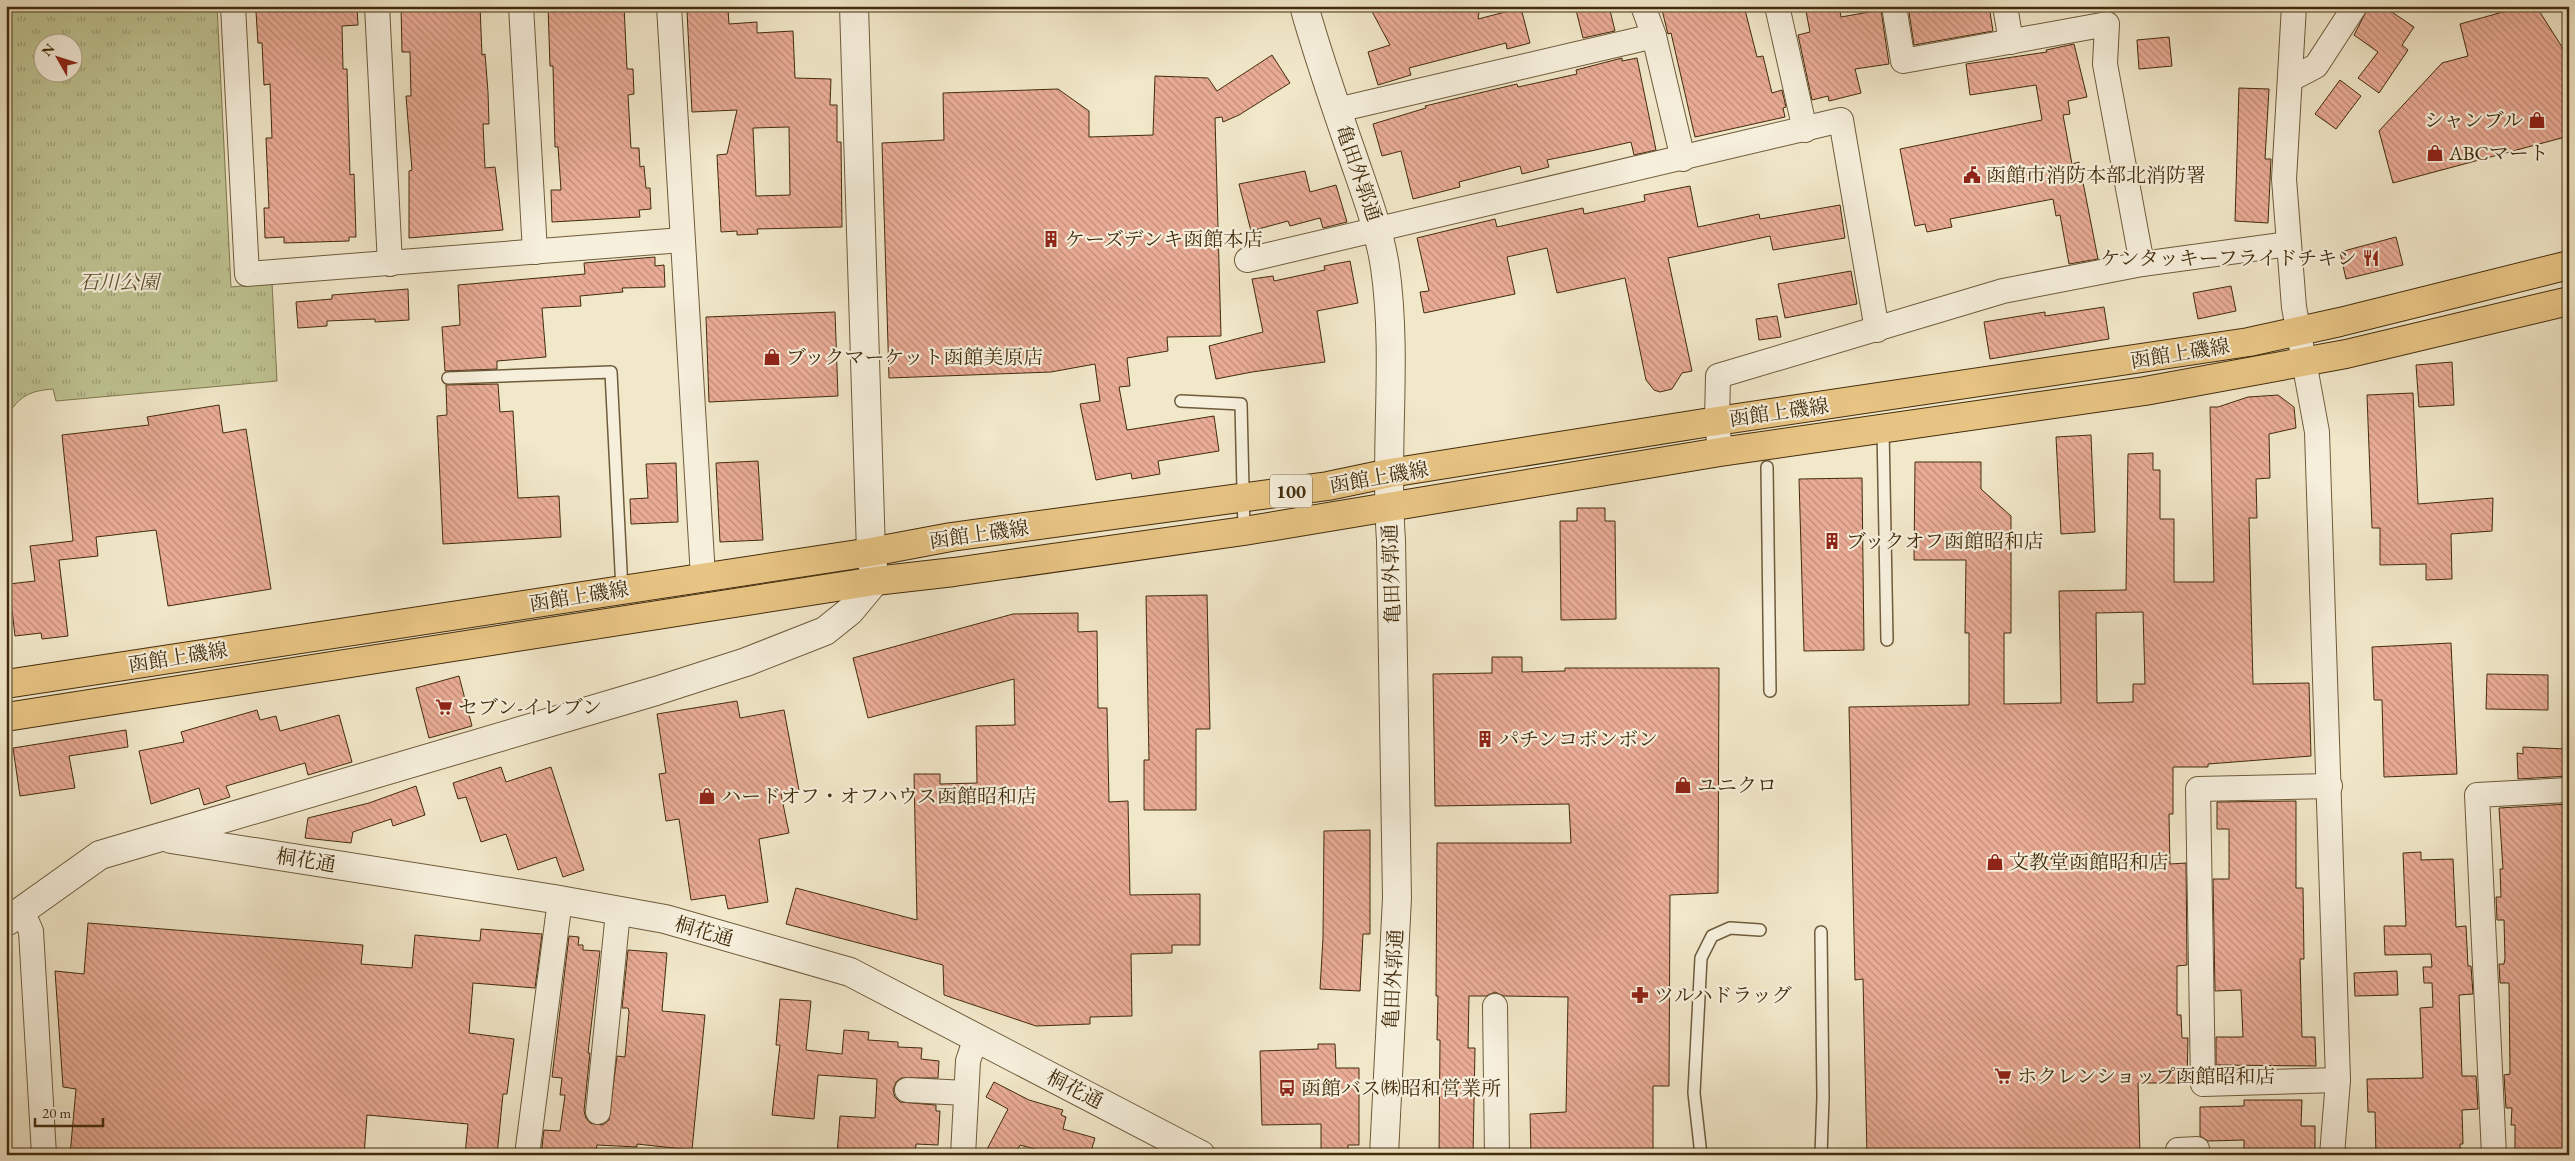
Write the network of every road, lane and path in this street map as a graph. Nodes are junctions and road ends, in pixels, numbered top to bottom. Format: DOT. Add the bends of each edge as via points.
graph roads {
  1 [pos="233,6"];
  2 [pos="377,6"];
  3 [pos="521,6"];
  4 [pos="670,6"];
  5 [pos="854,6"];
  6 [pos="1304,6"];
  7 [pos="1643,6"];
  8 [pos="1777,6"];
  9 [pos="1894,6"];
  10 [pos="2005,6"];
  11 [pos="2294,6"];
  12 [pos="2355,6"];
  13 [pos="1654,36"];
  14 [pos="2011,42"];
  15 [pos="2291,79"];
  16 [pos="1337,110"];
  17 [pos="1805,130"];
  18 [pos="1683,159"];
  19 [pos="1378,229"];
  20 [pos="682,240"];
  21 [pos="2289,244"];
  22 [pos="535,252"];
  23 [pos="1247,260"];
  24 [pos="390,264"];
  25 [pos="2142,264"];
  26 [pos="2569,265"];
  27 [pos="2565,306"];
  28 [pos="1876,330"];
  29 [pos="2300,332"];
  30 [pos="2306,362"];
  31 [pos="448,378"];
  32 [pos="1181,401"];
  33 [pos="1717,421"];
  34 [pos="1883,429"];
  35 [pos="1720,452"];
  36 [pos="1766,468"];
  37 [pos="1390,473"];
  38 [pos="1243,497"];
  39 [pos="1388,506"];
  40 [pos="1244,531"];
  41 [pos="871,552"];
  42 [pos="703,577"];
  43 [pos="875,581"];
  44 [pos="622,590"];
  45 [pos="1887,640"];
  46 [pos="6,684"];
  47 [pos="1770,690"];
  48 [pos="6,717"];
  49 [pos="2330,786"];
  50 [pos="2569,790"];
  51 [pos="165,838"];
  52 [pos="560,900"];
  53 [pos="618,912"];
  54 [pos="14,917"];
  55 [pos="1760,930"];
  56 [pos="1820,932"];
  57 [pos="1495,1006"];
  58 [pos="976,1037"];
  59 [pos="2338,1080"];
  60 [pos="907,1090"];
  61 [pos="966,1093"];
  62 [pos="598,1112"];
  63 [pos="44,1155"];
  64 [pos="527,1155"];
  65 [pos="963,1155"];
  66 [pos="1201,1155"];
  67 [pos="1384,1155"];
  68 [pos="1497,1155"];
  69 [pos="1701,1155"];
  70 [pos="1821,1155"];
  71 [pos="2332,1155"];
  72 [pos="2494,1155"];
  1 -- 24 [label="street" via="246,274"];
  2 -- 24 [label="street"];
  3 -- 22 [label="street"];
  4 -- 20 [label="street"];
  5 -- 41 [label="street"];
  6 -- 16 [label="street, 亀田外郭通"];
  7 -- 13 [label="street"];
  8 -- 17 [label="street"];
  9 -- 14 [label="street" via="1903,61"];
  10 -- 14 [label="street"];
  11 -- 15 [label="street"];
  12 -- 15 [label="street" via="2316,66"];
  13 -- 16 [label="street"];
  13 -- 18 [label="street"];
  14 -- 25 [label="street" via="2107,24 2105,64"];
  15 -- 21 [label="street" via="2284,178"];
  16 -- 19 [label="street, 亀田外郭通"];
  17 -- 18 [label="street"];
  17 -- 28 [label="street" via="1841,120"];
  18 -- 19 [label="street"];
  19 -- 23 [label="street"];
  19 -- 37 [label="street, 亀田外郭通" via="1390,304"];
  20 -- 22 [label="street"];
  20 -- 42 [label="street"];
  21 -- 25 [label="street"];
  21 -- 29 [label="street" via="2294,307"];
  22 -- 24 [label="street"];
  25 -- 28 [label="street" via="2003,291"];
  26 -- 29 [label="main road, 函館上磯線 / 100"];
  27 -- 30 [label="main road, 函館上磯線 / 100"];
  28 -- 33 [label="street" via="1718,376"];
  29 -- 30 [label="street"];
  29 -- 33 [label="main road, 函館上磯線 / 100"];
  30 -- 34 [label="main road, 函館上磯線 / 100" via="2144,391"];
  30 -- 49 [label="street" via="2317,432"];
  31 -- 44 [label="lane" via="611,372"];
  32 -- 38 [label="lane" via="1241,404"];
  33 -- 35 [label="street"];
  33 -- 37 [label="main road, 函館上磯線 / 100"];
  34 -- 35 [label="main road, 函館上磯線 / 100"];
  34 -- 45 [label="lane"];
  35 -- 39 [label="main road, 函館上磯線 / 100"];
  36 -- 47 [label="lane"];
  37 -- 38 [label="main road, 函館上磯線 / 100" via="1328,486"];
  37 -- 39 [label="street, 亀田外郭通"];
  38 -- 40 [label="lane"];
  38 -- 41 [label="main road, 函館上磯線 / 100"];
  39 -- 40 [label="main road, 函館上磯線 / 100"];
  39 -- 67 [label="street, 亀田外郭通" via="1396,898"];
  40 -- 43 [label="main road, 函館上磯線 / 100"];
  41 -- 42 [label="main road, 函館上磯線 / 100"];
  41 -- 43 [label="street"];
  42 -- 44 [label="main road, 函館上磯線 / 100"];
  43 -- 48 [label="main road, 函館上磯線 / 100"];
  43 -- 51 [label="street" via="850,611 824,631 746,662 656,692"];
  44 -- 46 [label="main road, 函館上磯線 / 100"];
  49 -- 59 [label="street"];
  49 -- 59 [label="street" via="2198,789 2204,1084"];
  50 -- 72 [label="street" via="2477,795"];
  51 -- 52 [label="street, 桐花通"];
  51 -- 54 [label="street" via="100,855"];
  52 -- 53 [label="street, 桐花通"];
  52 -- 64 [label="street"];
  53 -- 58 [label="street, 桐花通" via="665,920 850,972"];
  53 -- 62 [label="street"];
  54 -- 63 [label="street" via="31,931"];
  55 -- 69 [label="lane" via="1730,928 1712,936 1701,958 1694,1093"];
  56 -- 70 [label="lane"];
  57 -- 68 [label="street"];
  58 -- 61 [label="street" via="968,1061"];
  58 -- 66 [label="street, 桐花通"];
  59 -- 71 [label="street"];
  60 -- 61 [label="street"];
  61 -- 65 [label="street"];
}
